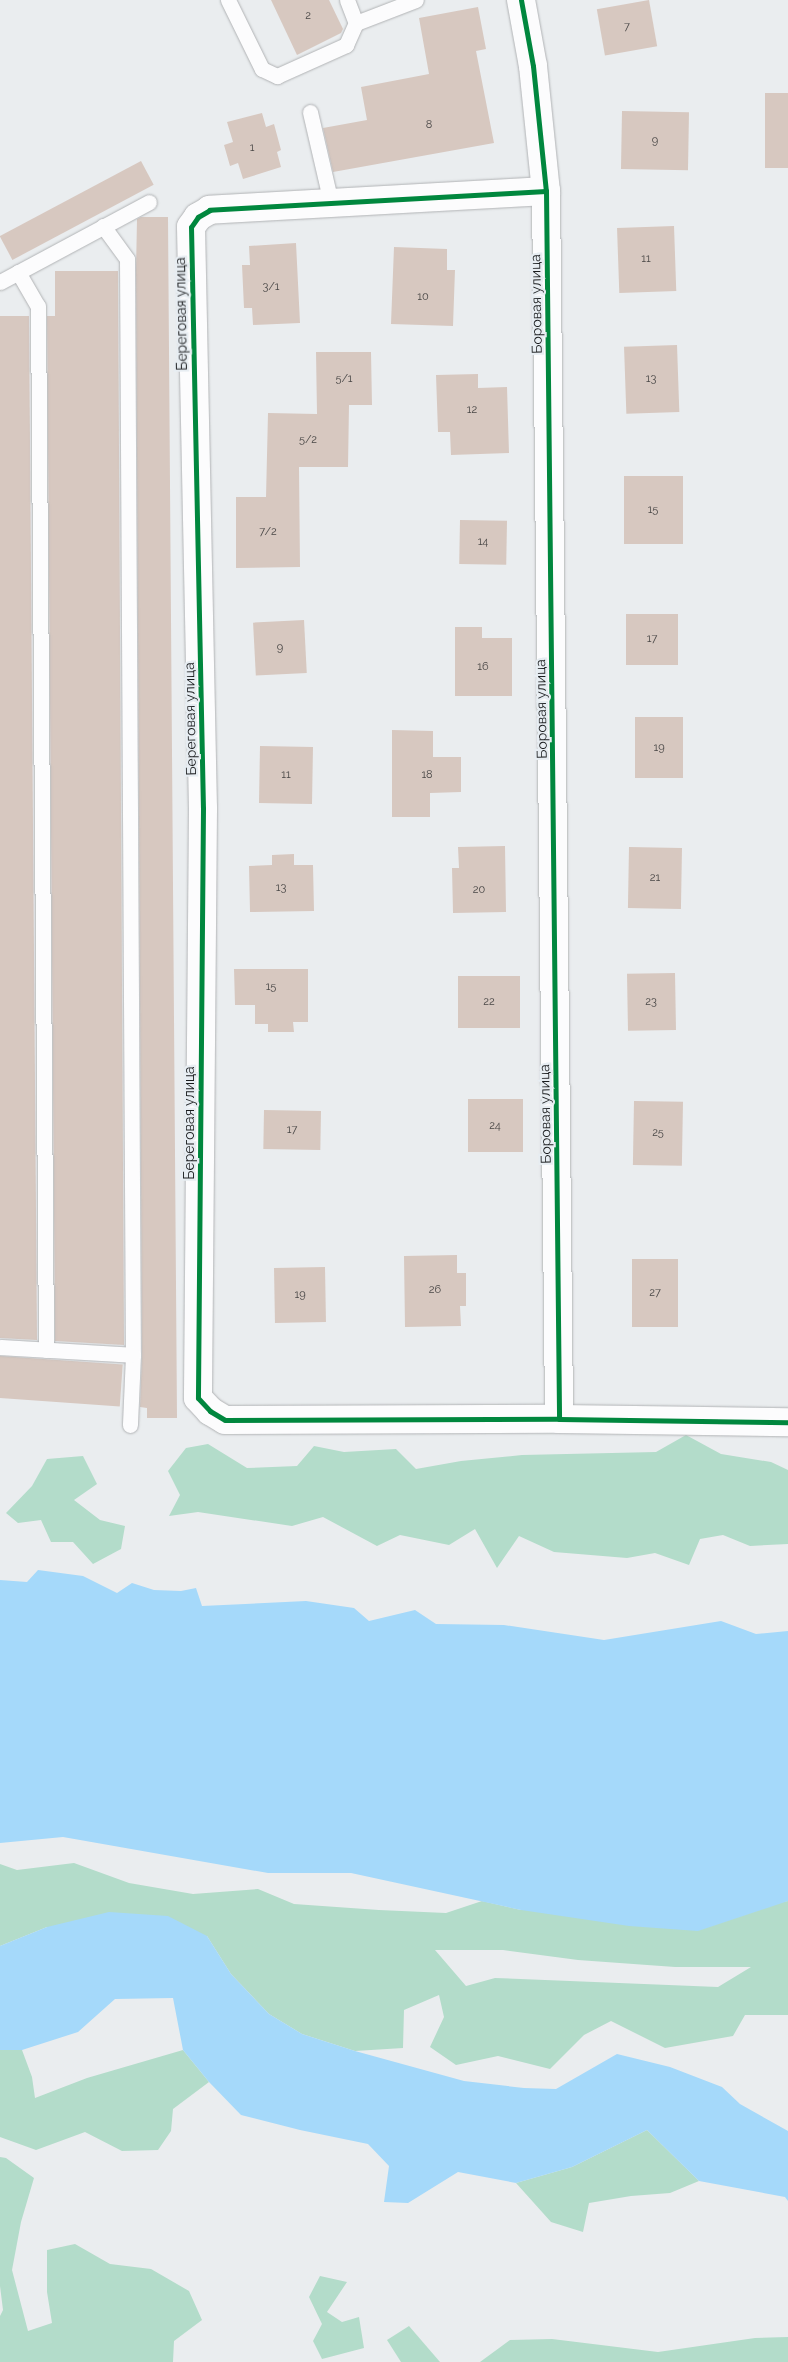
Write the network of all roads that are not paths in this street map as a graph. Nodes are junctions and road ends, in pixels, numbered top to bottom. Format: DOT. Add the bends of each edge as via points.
graph roads {
  1 [pos="228,0"];
  2 [pos="348,0"];
  3 [pos="416,0"];
  4 [pos="521,0"];
  5 [pos="356,23"];
  6 [pos="310,112"];
  7 [pos="546,191"];
  8 [pos="149,202"];
  9 [pos="330,203"];
  10 [pos="103,226"];
  11 [pos="18,272"];
  12 [pos="0,282"];
  13 [pos="0,1347"];
  14 [pos="46,1350"];
  15 [pos="133,1355"];
  16 [pos="560,1419"];
  17 [pos="788,1422"];
  18 [pos="130,1425"];
  1 -- 5 [label="lane" via="262,69 277,76 346,45"];
  2 -- 5 [label="lane"];
  3 -- 5 [label="lane"];
  4 -- 7 [label="street, Боровая улица" via="533,66"];
  6 -- 9 [label="lane"];
  7 -- 9 [label="street, Береговая улица"];
  7 -- 16 [label="street, Боровая улица"];
  8 -- 10 [label="lane"];
  9 -- 16 [label="street, Береговая улица" via="210,210 198,217 191,227 203,808 198,1398 225,1420"];
  10 -- 11 [label="lane"];
  10 -- 15 [label="lane" via="127,259"];
  11 -- 12 [label="lane"];
  11 -- 14 [label="lane" via="38,306"];
  13 -- 14 [label="lane"];
  14 -- 15 [label="lane"];
  15 -- 18 [label="lane"];
  16 -- 17 [label="street"];
}
